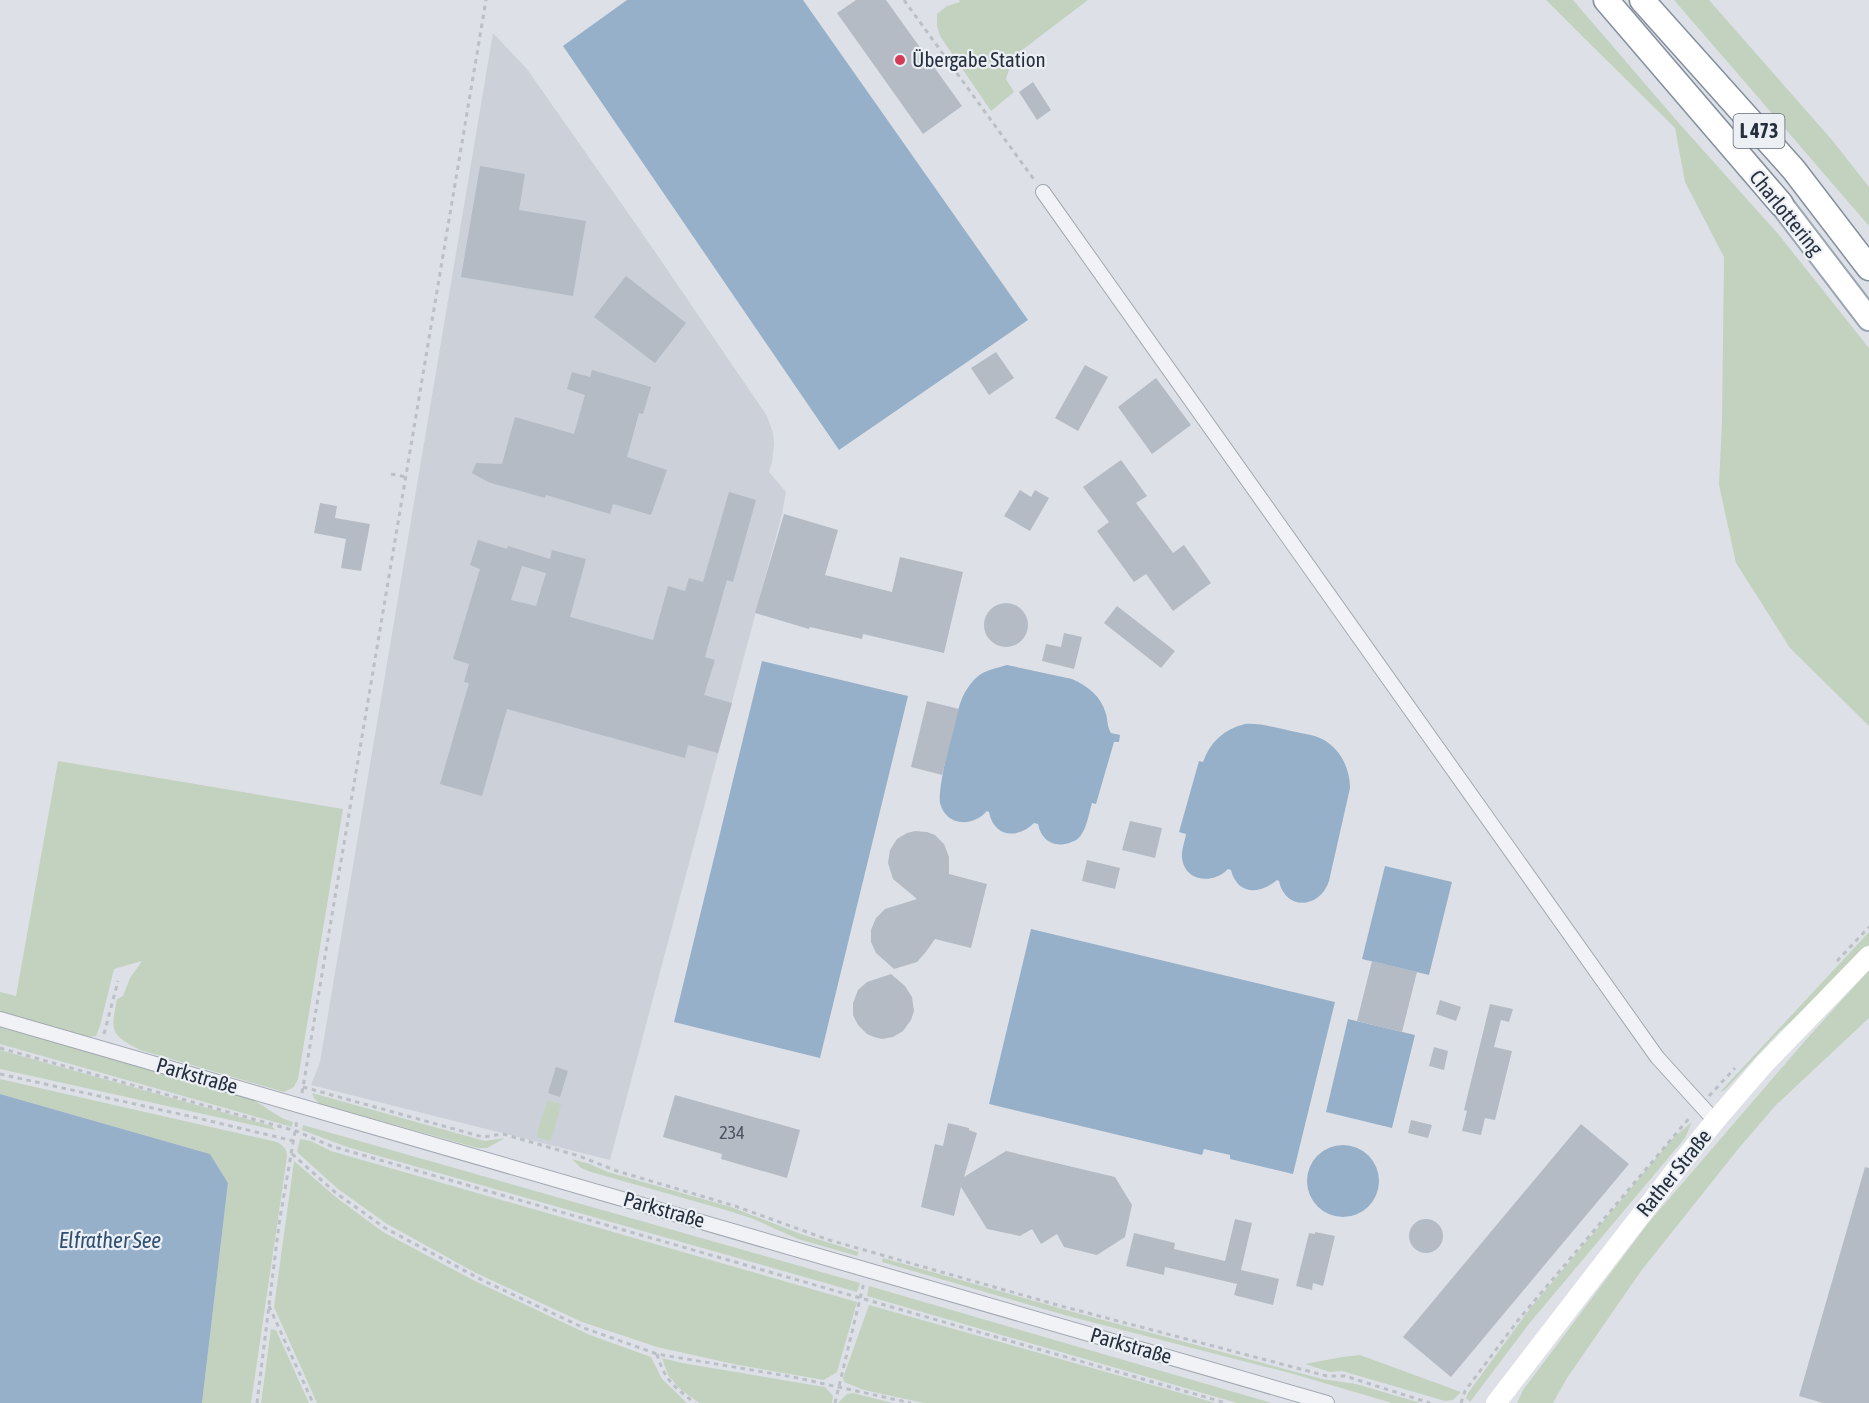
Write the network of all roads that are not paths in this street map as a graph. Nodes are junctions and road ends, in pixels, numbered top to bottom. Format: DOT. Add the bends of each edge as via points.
graph roads {
  1 [pos="1606,0"];
  2 [pos="1642,0"];
  3 [pos="1043,192"];
  4 [pos="1781,204"];
  5 [pos="1869,268"];
  6 [pos="1869,319"];
  7 [pos="1869,956"];
  8 [pos="0,1019"];
  9 [pos="1715,1121"];
  10 [pos="1328,1403"];
  11 [pos="1496,1403"];
  1 -- 4 [label="highway, Charlottering / L 473"];
  2 -- 5 [label="highway, Charlottering / L 473" via="1794,170"];
  3 -- 9 [label="street" via="1657,1057"];
  4 -- 6 [label="main road, Charlottering / L 473"];
  7 -- 9 [label="main road, Rather Straße" via="1765,1063"];
  8 -- 10 [label="street, Parkstraße"];
  9 -- 11 [label="main road, Rather Straße"];
}
